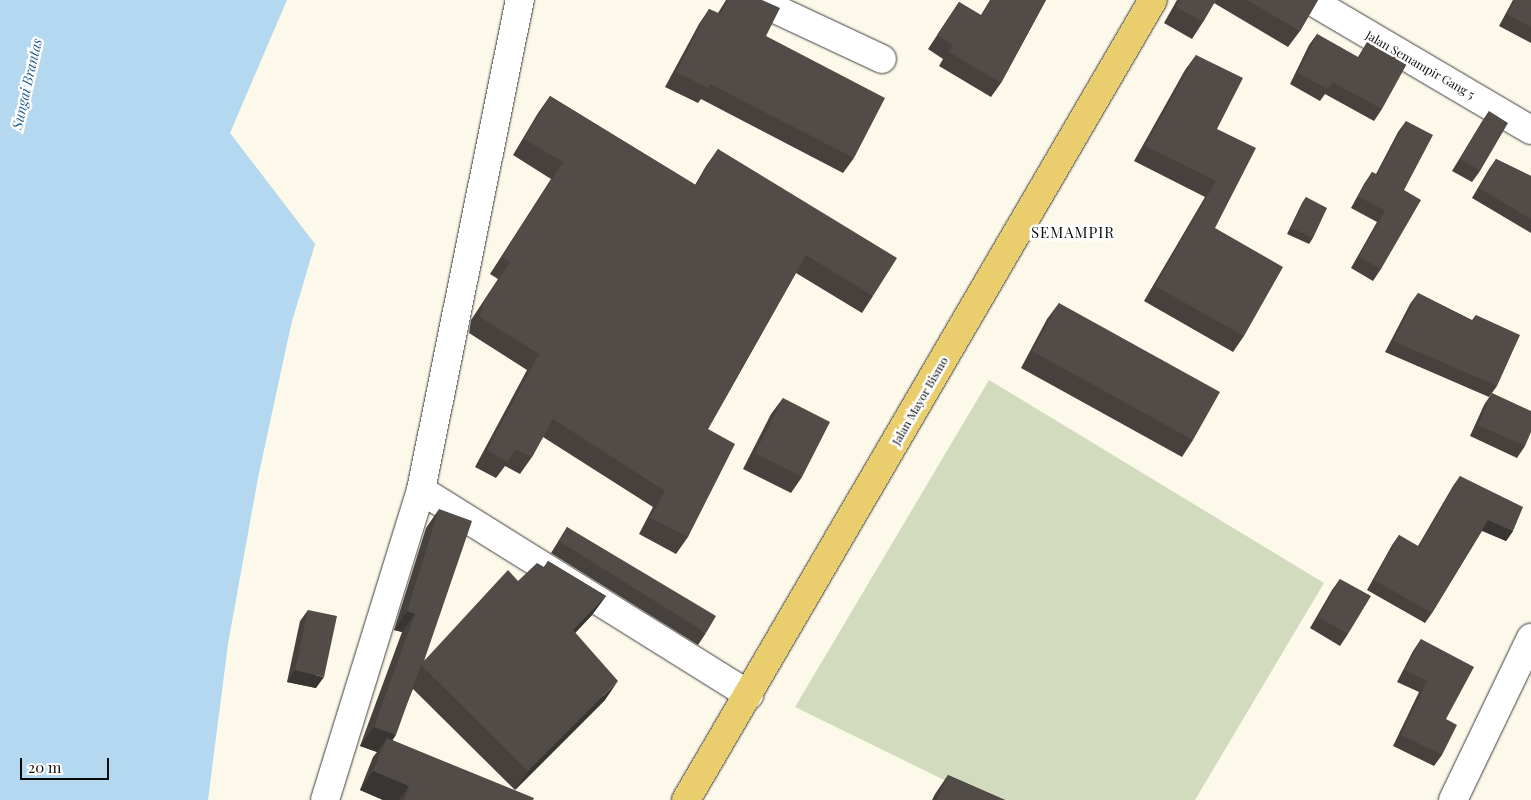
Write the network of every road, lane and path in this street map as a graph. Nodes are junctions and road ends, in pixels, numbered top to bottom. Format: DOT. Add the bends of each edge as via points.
graph roads {
  1 [pos="520,0"];
  2 [pos="756,0"];
  3 [pos="1153,0"];
  4 [pos="1310,0"];
  5 [pos="882,58"];
  6 [pos="1531,130"];
  7 [pos="421,490"];
  8 [pos="1531,638"];
  9 [pos="1524,671"];
  10 [pos="750,695"];
  11 [pos="325,800"];
  12 [pos="686,800"];
  13 [pos="1453,800"];
  1 -- 7 [label="street"];
  2 -- 5 [label="street"];
  3 -- 10 [label="main road, Jalan Mayor Bismo"];
  4 -- 6 [label="street, Jalan Semampir Gang 5"];
  7 -- 10 [label="street"];
  7 -- 11 [label="street"];
  8 -- 9 [label="street"];
  9 -- 13 [label="street"];
  10 -- 12 [label="main road, Jalan Mayor Bismo"];
}
